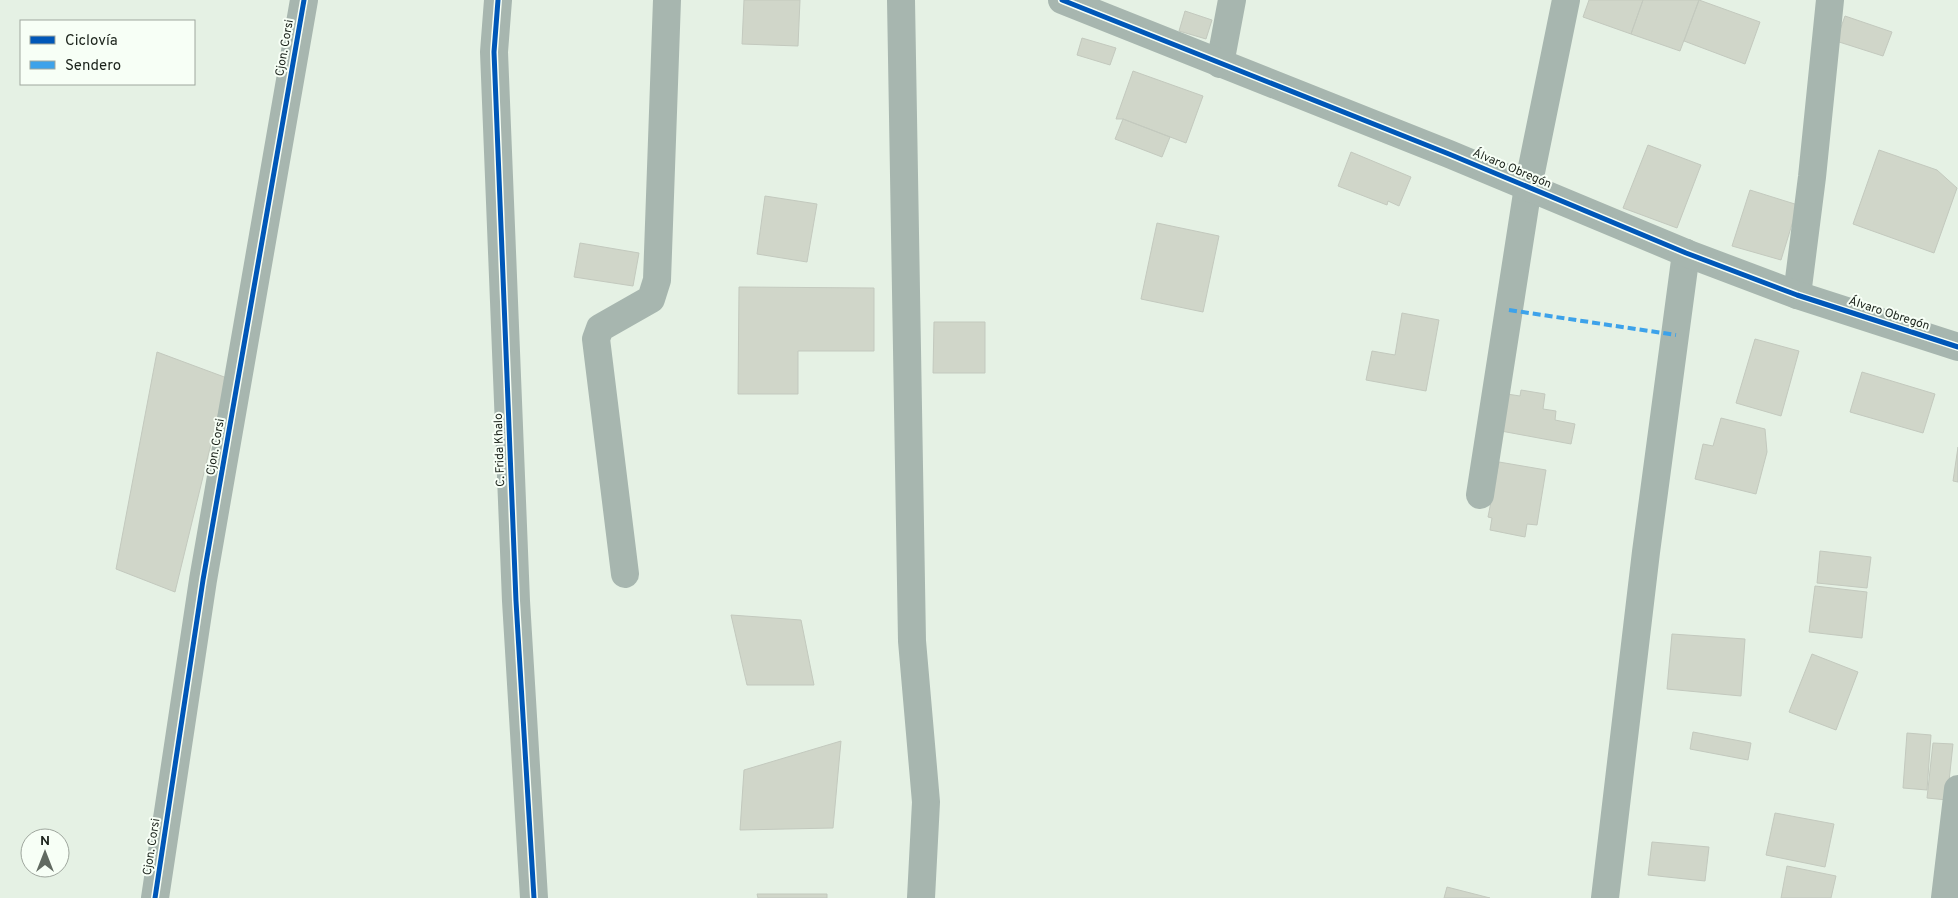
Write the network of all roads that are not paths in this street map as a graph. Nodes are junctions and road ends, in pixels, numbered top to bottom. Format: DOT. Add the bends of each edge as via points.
graph roads {
  1 [pos="304,0"];
  2 [pos="498,0"];
  3 [pos="667,0"];
  4 [pos="901,0"];
  5 [pos="1062,0"];
  6 [pos="1232,0"];
  7 [pos="1566,0"];
  8 [pos="1830,0"];
  9 [pos="1220,64"];
  10 [pos="1528,187"];
  11 [pos="1686,253"];
  12 [pos="1797,295"];
  13 [pos="1958,348"];
  14 [pos="1480,495"];
  15 [pos="625,574"];
  16 [pos="1958,789"];
  17 [pos="154,898"];
  18 [pos="534,898"];
  19 [pos="922,898"];
  20 [pos="1606,898"];
  21 [pos="1945,898"];
  1 -- 17 [label="street, Cjon. Corsi" via="203,580"];
  2 -- 18 [label="street, C. Frida Khalo" via="494,52 514,571"];
  3 -- 15 [label="street" via="657,280 651,299 600,328 596,339"];
  4 -- 19 [label="street" via="912,641 926,802"];
  5 -- 9 [label="street, Álvaro Obregón"];
  6 -- 9 [label="street"];
  7 -- 10 [label="street"];
  8 -- 12 [label="street"];
  9 -- 10 [label="street, Álvaro Obregón"];
  10 -- 11 [label="street, Álvaro Obregón"];
  10 -- 14 [label="street"];
  11 -- 12 [label="street, Álvaro Obregón"];
  11 -- 20 [label="street" via="1646,552"];
  12 -- 13 [label="street, Álvaro Obregón"];
  16 -- 21 [label="street"];
}
